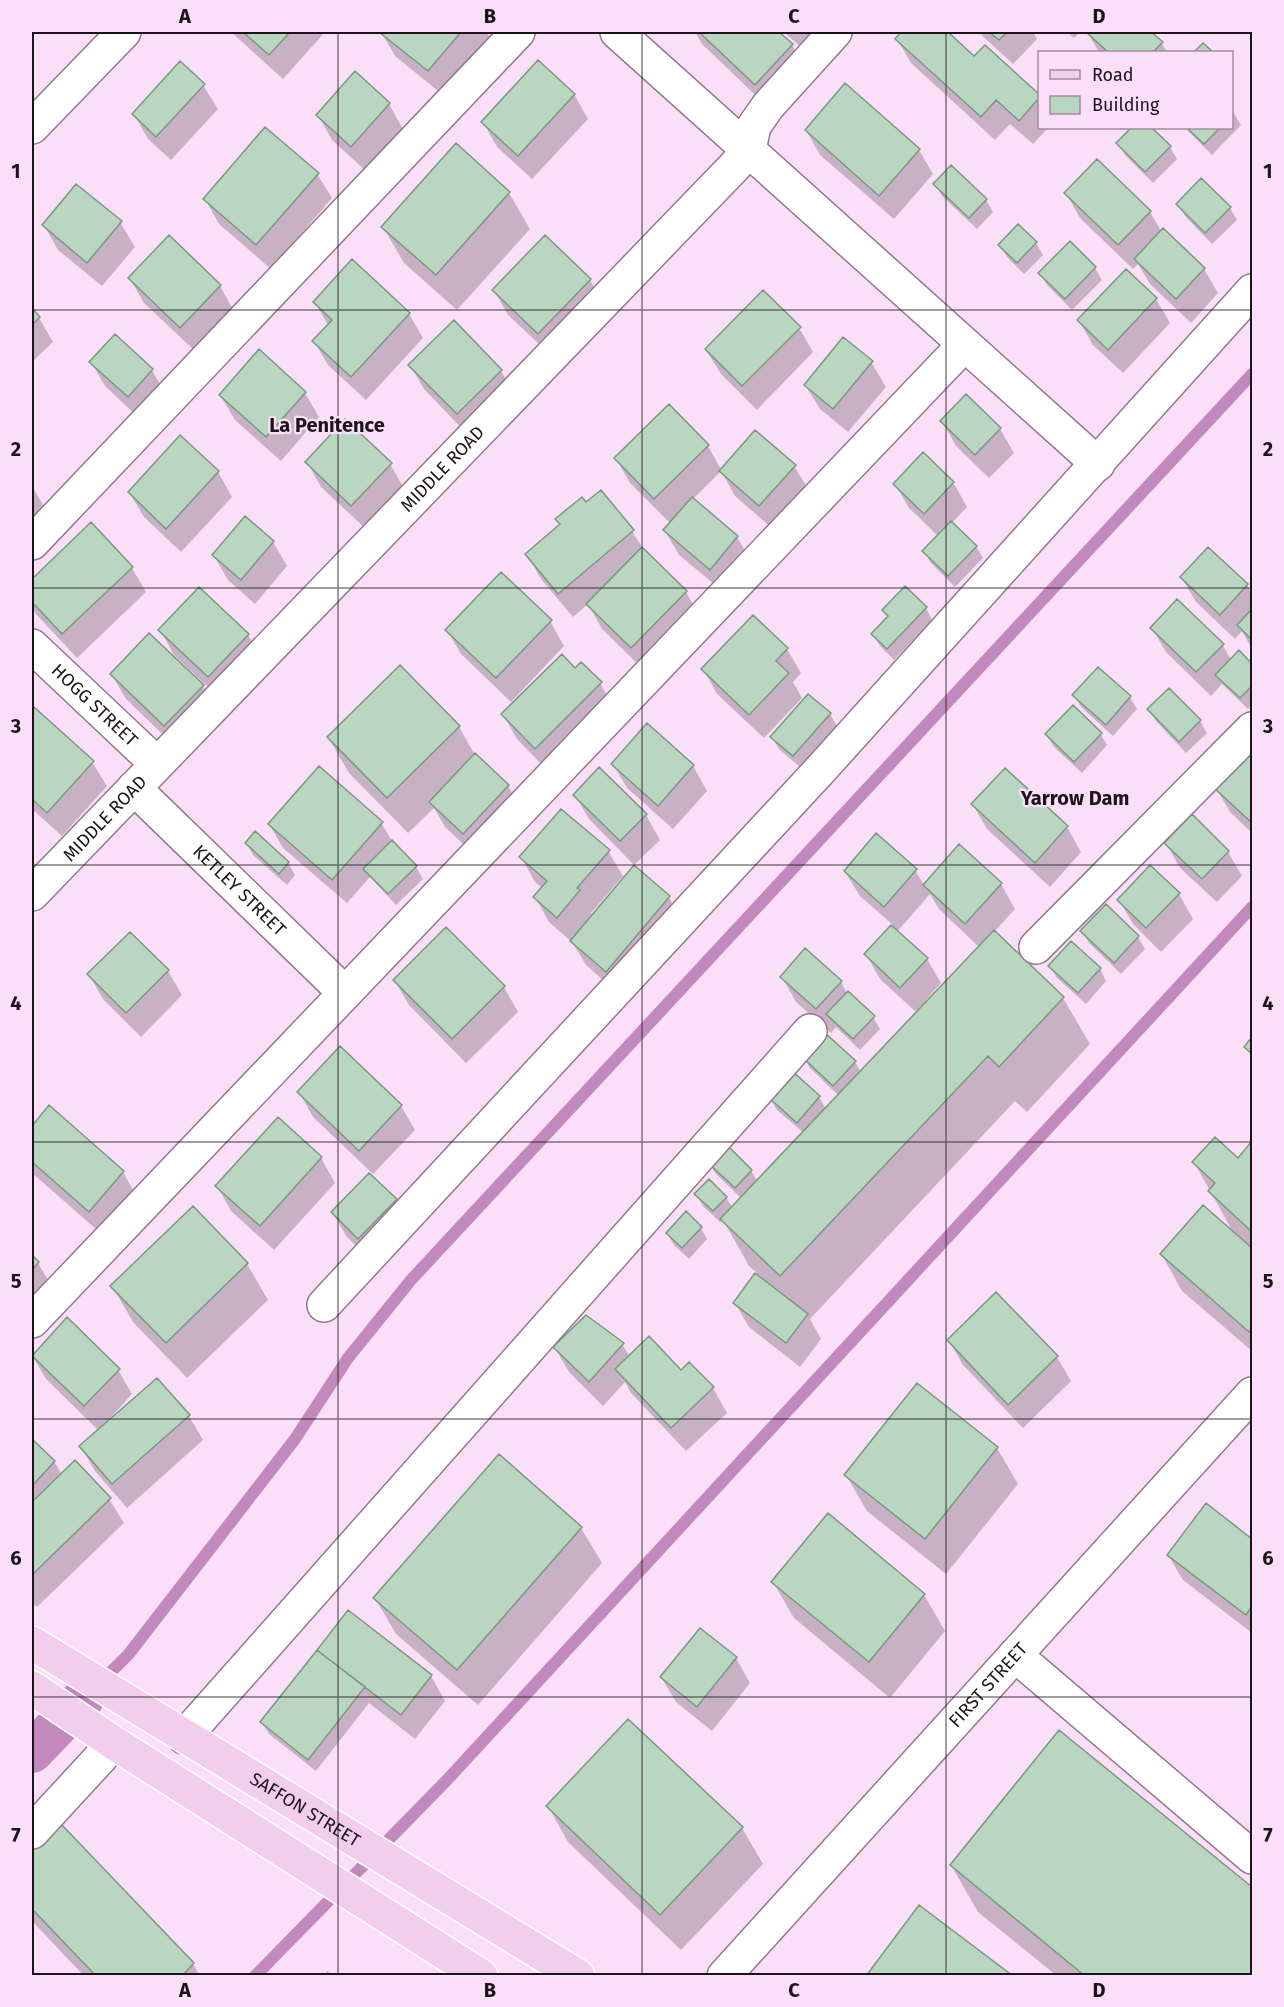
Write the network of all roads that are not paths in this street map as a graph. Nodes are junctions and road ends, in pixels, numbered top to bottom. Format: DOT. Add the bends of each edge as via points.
graph roads {
  1 [pos="124,32"];
  2 [pos="518,32"];
  3 [pos="617,32"];
  4 [pos="836,32"];
  5 [pos="32,127"];
  6 [pos="748,150"];
  7 [pos="1252,291"];
  8 [pos="964,345"];
  9 [pos="1098,464"];
  10 [pos="32,543"];
  11 [pos="32,645"];
  12 [pos="1252,729"];
  13 [pos="157,764"];
  14 [pos="134,788"];
  15 [pos="32,894"];
  16 [pos="1036,947"];
  17 [pos="345,993"];
  18 [pos="810,1030"];
  19 [pos="324,1305"];
  20 [pos="32,1321"];
  21 [pos="1252,1394"];
  22 [pos="39,1648"];
  23 [pos="1014,1655"];
  24 [pos="32,1688"];
  25 [pos="184,1737"];
  26 [pos="114,1743"];
  27 [pos="32,1832"];
  28 [pos="1252,1857"];
  29 [pos="469,1972"];
  30 [pos="578,1976"];
  31 [pos="723,1976"];
  1 -- 5 [label="street"];
  2 -- 10 [label="street"];
  3 -- 6 [label="street"];
  4 -- 6 [label="street, MIDDLE ROAD" via="768,106 754,126"];
  6 -- 8 [label="street"];
  6 -- 13 [label="street, MIDDLE ROAD"];
  7 -- 9 [label="street"];
  8 -- 9 [label="street"];
  8 -- 17 [label="street"];
  9 -- 19 [label="street" via="751,846"];
  11 -- 13 [label="street, HOGG STREET"];
  12 -- 16 [label="street"];
  13 -- 14 [label="street, MIDDLE ROAD"];
  14 -- 15 [label="street, MIDDLE ROAD"];
  14 -- 17 [label="street, KETLEY STREET"];
  17 -- 20 [label="street"];
  18 -- 25 [label="street"];
  21 -- 23 [label="street, FIRST STREET"];
  22 -- 25 [label="main road, SAFFON STREET"];
  23 -- 28 [label="street"];
  23 -- 31 [label="street, FIRST STREET"];
  24 -- 26 [label="main road"];
  25 -- 30 [label="main road, SAFFON STREET"];
  26 -- 27 [label="street"];
  26 -- 29 [label="main road"];
}
